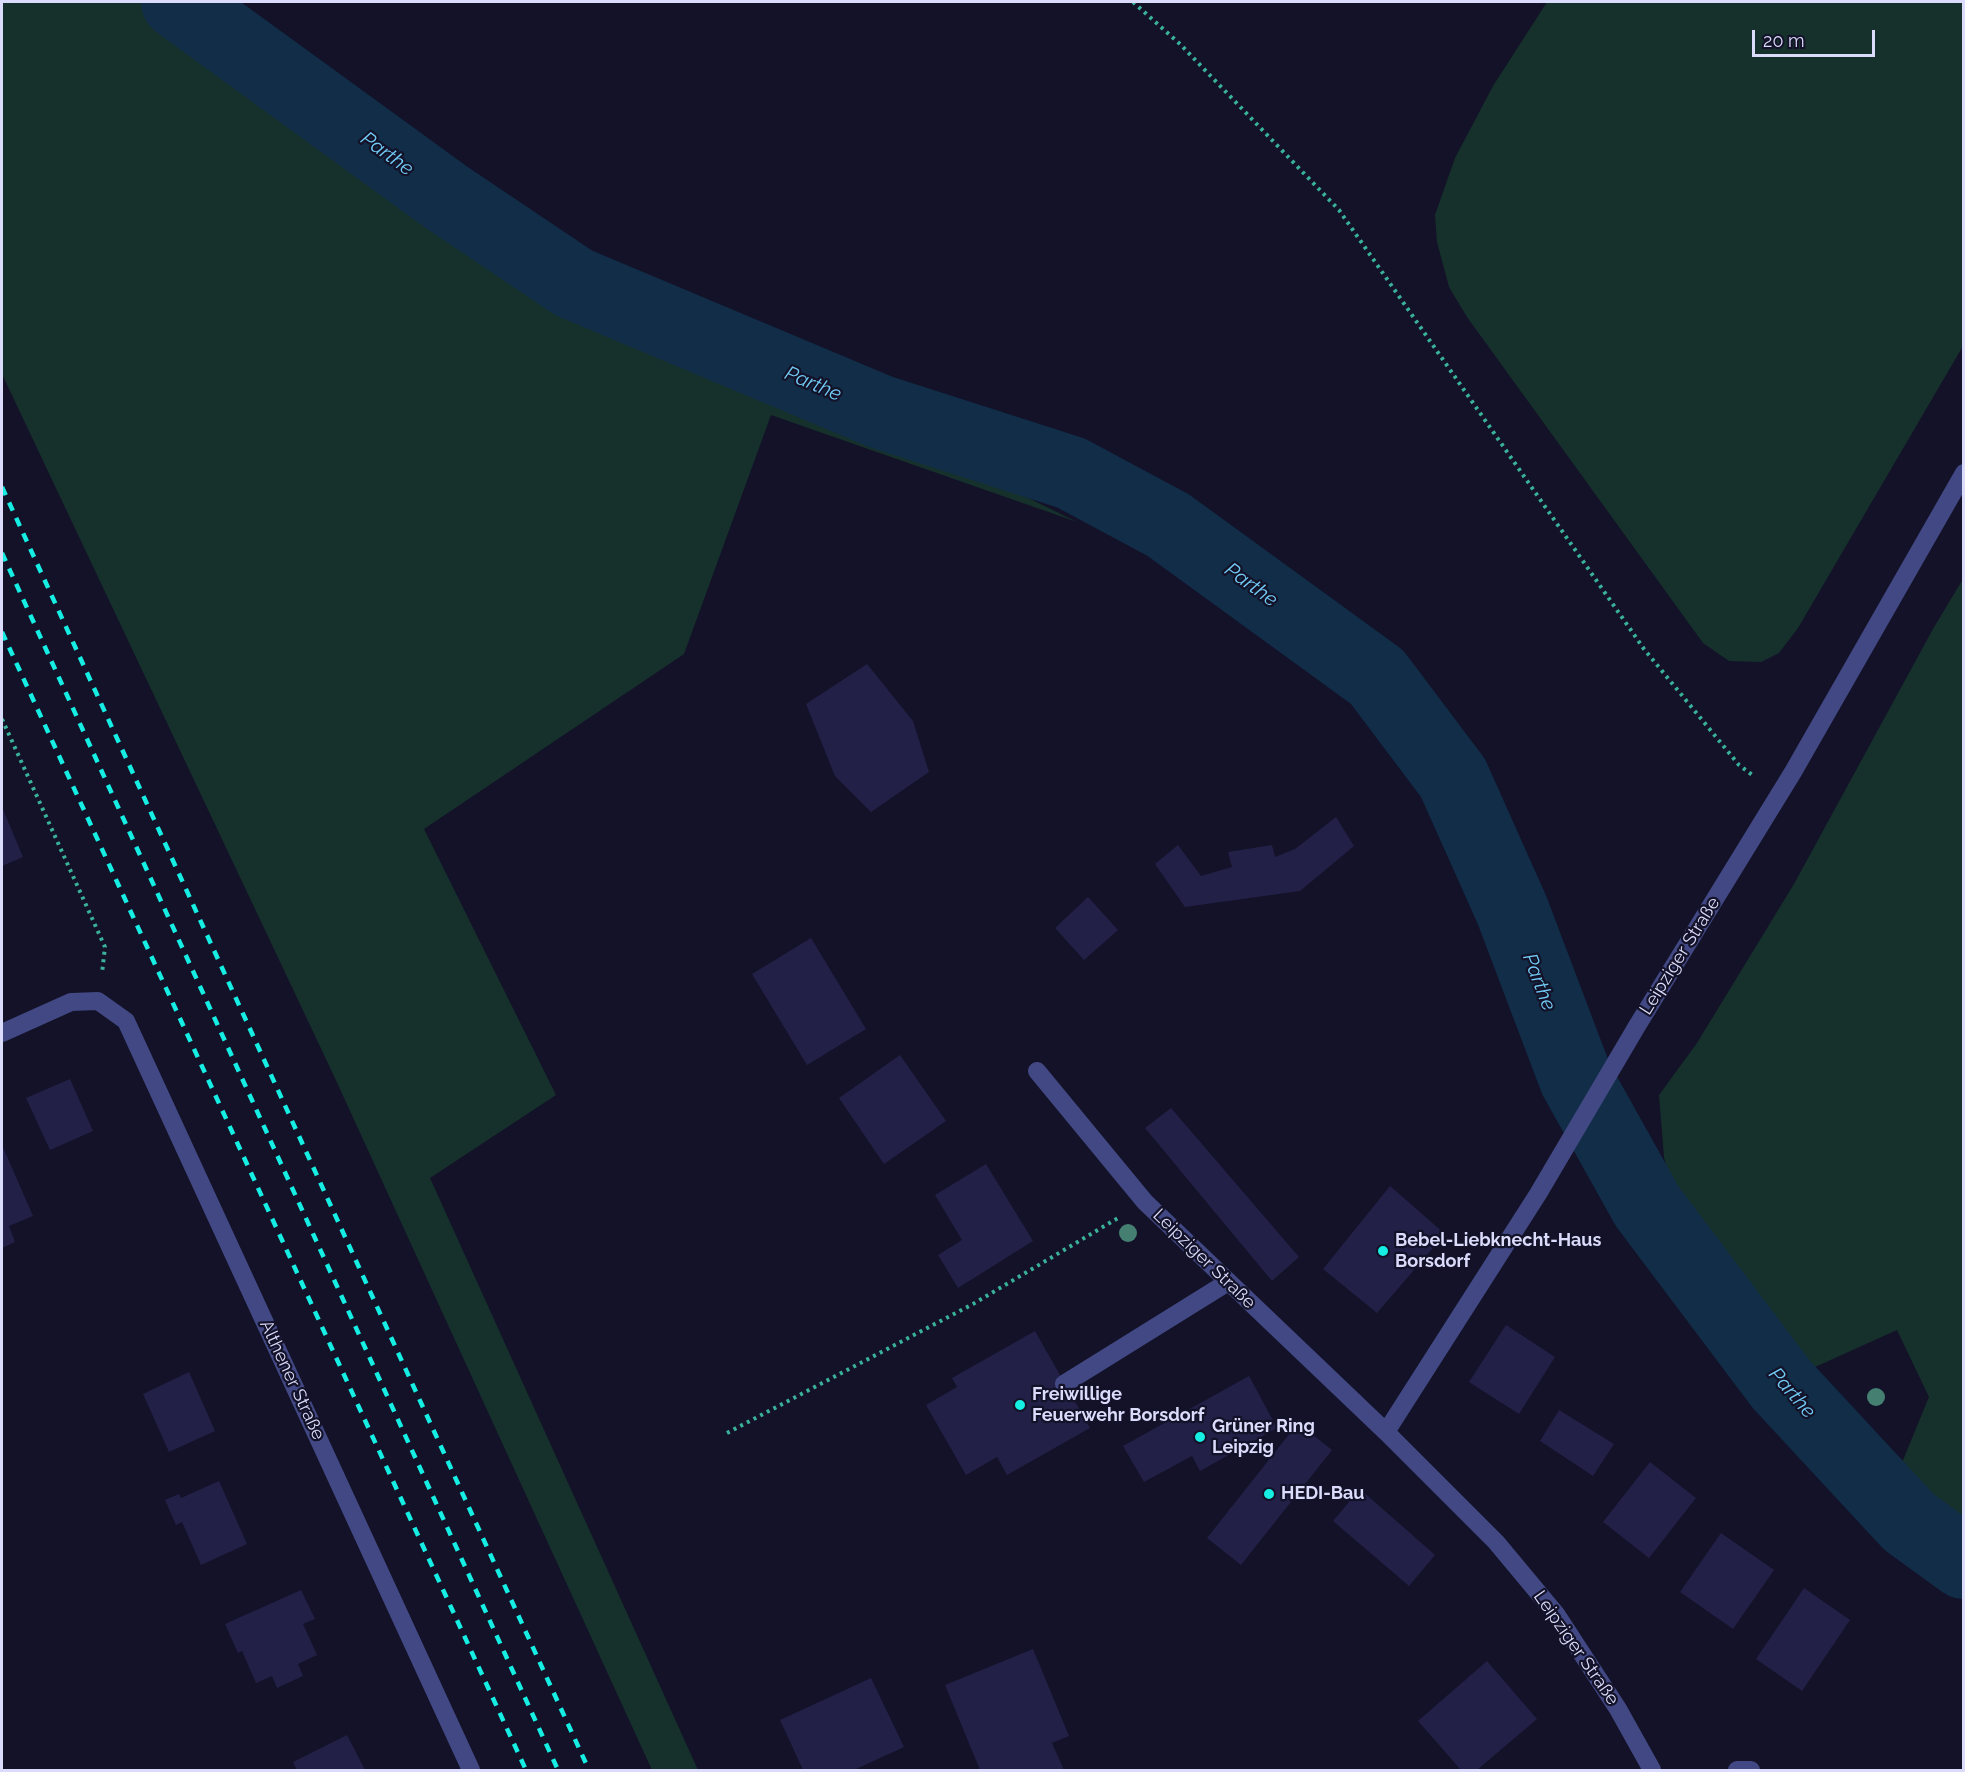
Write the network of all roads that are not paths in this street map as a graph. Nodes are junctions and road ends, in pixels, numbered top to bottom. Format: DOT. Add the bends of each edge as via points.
graph roads {
  1 [pos="1964,473"];
  2 [pos="2,1033"];
  3 [pos="1037,1071"];
  4 [pos="1228,1282"];
  5 [pos="1065,1384"];
  6 [pos="1386,1432"];
  7 [pos="471,1770"];
  8 [pos="1652,1770"];
  9 [pos="1737,1770"];
  10 [pos="1751,1770"];
  1 -- 6 [label="street, Leipziger Straße" via="1793,772 1539,1194"];
  2 -- 7 [label="street, Althener Straße" via="71,1002 98,1001 126,1021"];
  3 -- 4 [label="street, Leipziger Straße" via="1145,1202"];
  4 -- 5 [label="street"];
  4 -- 6 [label="street, Leipziger Straße"];
  6 -- 8 [label="street, Leipziger Straße" via="1496,1542 1556,1614 1618,1709"];
  9 -- 10 [label="street"];
}
